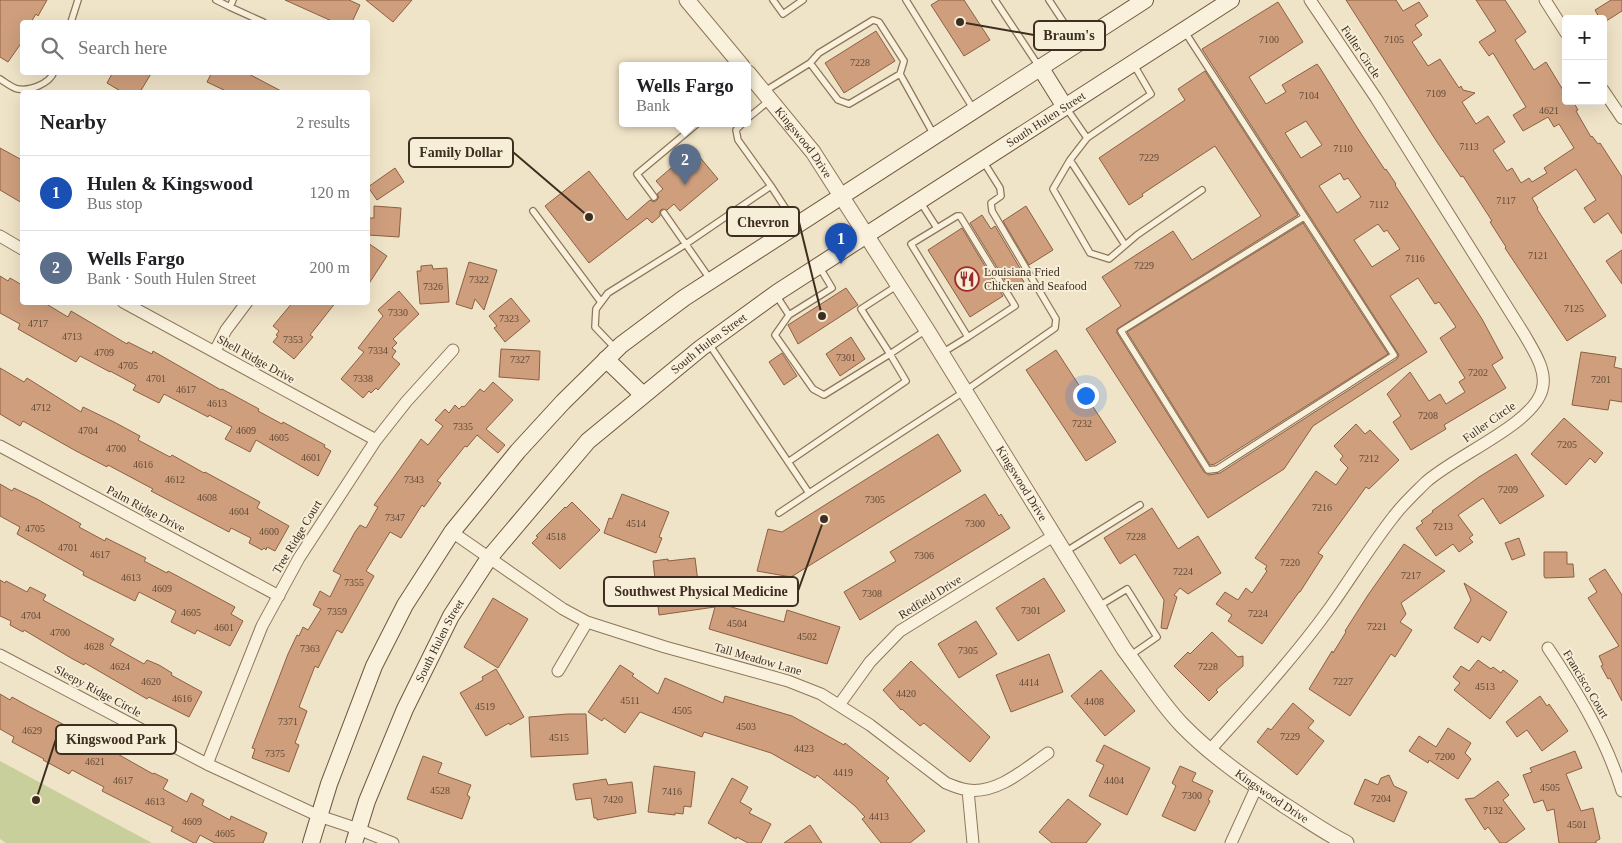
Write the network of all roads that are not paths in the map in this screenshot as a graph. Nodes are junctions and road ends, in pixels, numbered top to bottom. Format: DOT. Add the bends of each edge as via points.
graph roads {
  1 [pos="78,0"];
  2 [pos="216,0"];
  3 [pos="233,0"];
  4 [pos="687,0"];
  5 [pos="773,0"];
  6 [pos="803,0"];
  7 [pos="906,0"];
  8 [pos="995,0"];
  9 [pos="1049,0"];
  10 [pos="1145,0"];
  11 [pos="1230,0"];
  12 [pos="1310,0"];
  13 [pos="1545,0"];
  14 [pos="230,7"];
  15 [pos="72,20"];
  16 [pos="259,20"];
  17 [pos="1562,27"];
  18 [pos="1184,30"];
  19 [pos="1078,43"];
  20 [pos="739,62"];
  21 [pos="810,63"];
  22 [pos="1133,64"];
  23 [pos="1040,67"];
  24 [pos="900,74"];
  25 [pos="53,75"];
  26 [pos="0,79"];
  27 [pos="751,80"];
  28 [pos="767,96"];
  29 [pos="1607,96"];
  30 [pos="1065,107"];
  31 [pos="974,110"];
  32 [pos="751,115"];
  33 [pos="1622,118"];
  34 [pos="693,127"];
  35 [pos="739,127"];
  36 [pos="934,136"];
  37 [pos="1087,138"];
  38 [pos="983,160"];
  39 [pos="1070,160"];
  40 [pos="771,186"];
  41 [pos="1202,190"];
  42 [pos="841,196"];
  43 [pos="654,197"];
  44 [pos="920,201"];
  45 [pos="533,211"];
  46 [pos="664,213"];
  47 [pos="1304,217"];
  48 [pos="796,225"];
  49 [pos="937,228"];
  50 [pos="866,235"];
  51 [pos="0,236"];
  52 [pos="686,244"];
  53 [pos="1126,244"];
  54 [pos="20,248"];
  55 [pos="818,266"];
  56 [pos="711,281"];
  57 [pos="898,285"];
  58 [pos="775,294"];
  59 [pos="601,302"];
  60 [pos="129,305"];
  61 [pos="245,305"];
  62 [pos="789,315"];
  63 [pos="927,330"];
  64 [pos="968,337"];
  65 [pos="708,342"];
  66 [pos="452,350"];
  67 [pos="214,351"];
  68 [pos="612,354"];
  69 [pos="890,354"];
  70 [pos="942,354"];
  71 [pos="965,391"];
  72 [pos="643,395"];
  73 [pos="376,440"];
  74 [pos="0,446"];
  75 [pos="788,462"];
  76 [pos="809,493"];
  77 [pos="1140,505"];
  78 [pos="779,513"];
  79 [pos="452,532"];
  80 [pos="1055,534"];
  81 [pos="1065,552"];
  82 [pos="489,558"];
  83 [pos="279,596"];
  84 [pos="1099,606"];
  85 [pos="587,622"];
  86 [pos="1548,648"];
  87 [pos="0,655"];
  88 [pos="1129,656"];
  89 [pos="558,671"];
  90 [pos="839,704"];
  91 [pos="1210,750"];
  92 [pos="1048,753"];
  93 [pos="207,764"];
  94 [pos="1256,786"];
  95 [pos="968,790"];
  96 [pos="1622,791"];
  97 [pos="319,816"];
  98 [pos="356,836"];
  99 [pos="311,843"];
  100 [pos="394,843"];
  101 [pos="973,843"];
  102 [pos="1231,843"];
  103 [pos="1346,843"];
  1 -- 15 [label="lane"];
  2 -- 14 [label="lane"];
  3 -- 14 [label="lane"];
  4 -- 20 [label="street"];
  5 -- 6 [label="lane" via="782,14"];
  7 -- 31 [label="lane"];
  8 -- 23 [label="lane"];
  9 -- 19 [label="lane"];
  10 -- 19 [label="main road"];
  11 -- 18 [label="main road, South Hulen Street"];
  12 -- 91 [label="street, Fuller Circle" via="1376,98 1524,334 1539,361 1542,391 1533,408 1502,433 1426,482 1394,514 1292,659"];
  13 -- 17 [label="street"];
  14 -- 16 [label="lane"];
  18 -- 22 [label="main road, South Hulen Street"];
  18 -- 47 [label="lane"];
  19 -- 23 [label="main road"];
  21 -- 24 [label="lane" via="838,100 849,104"];
  21 -- 24 [label="lane" via="819,53 873,20 879,22 904,61"];
  21 -- 28 [label="lane"];
  22 -- 30 [label="main road, South Hulen Street"];
  22 -- 37 [label="lane" via="1151,94"];
  23 -- 30 [label="main road"];
  23 -- 31 [label="main road"];
  24 -- 36 [label="lane"];
  25 -- 26 [label="lane" via="41,86 17,89"];
  27 -- 28 [label="street, Kingswood Drive"];
  28 -- 32 [label="lane"];
  28 -- 42 [label="street, Kingswood Drive" via="813,152"];
  29 -- 33 [label="street"];
  30 -- 37 [label="lane"];
  30 -- 38 [label="main road, South Hulen Street"];
  31 -- 36 [label="main road"];
  34 -- 43 [label="lane" via="637,174"];
  35 -- 40 [label="lane" via="736,130 738,140"];
  36 -- 42 [label="main road"];
  37 -- 39 [label="lane"];
  38 -- 44 [label="main road, South Hulen Street"];
  38 -- 71 [label="lane" via="1000,188 1000,196 991,203 992,211 1056,319 1056,328"];
  39 -- 53 [label="lane"];
  39 -- 53 [label="lane" via="1053,189 1090,253 1109,259"];
  40 -- 48 [label="lane"];
  40 -- 52 [label="lane"];
  41 -- 53 [label="lane"];
  42 -- 48 [label="main road"];
  42 -- 50 [label="street, Kingswood Drive"];
  44 -- 49 [label="lane"];
  44 -- 50 [label="main road, South Hulen Street"];
  45 -- 59 [label="lane"];
  46 -- 52 [label="lane"];
  47 -- 47 [label="lane" via="1394,355 1217,469 1208,470 1121,331"];
  48 -- 56 [label="main road"];
  49 -- 64 [label="lane" via="911,245"];
  49 -- 64 [label="lane" via="960,216 1015,304 1014,308"];
  50 -- 55 [label="main road, South Hulen Street"];
  50 -- 57 [label="street, Kingswood Drive"];
  51 -- 54 [label="street"];
  52 -- 56 [label="lane"];
  52 -- 59 [label="lane" via="608,293"];
  55 -- 58 [label="main road, South Hulen Street"];
  55 -- 62 [label="lane" via="832,288"];
  56 -- 68 [label="main road"];
  57 -- 63 [label="street, Kingswood Drive"];
  57 -- 69 [label="lane" via="862,308"];
  58 -- 62 [label="lane"];
  58 -- 65 [label="main road, South Hulen Street"];
  59 -- 68 [label="lane" via="596,309 595,327"];
  60 -- 67 [label="street, Shell Ridge Drive"];
  61 -- 67 [label="street"];
  62 -- 69 [label="lane" via="775,335 813,389 824,395"];
  63 -- 69 [label="lane"];
  63 -- 70 [label="street, Kingswood Drive"];
  64 -- 70 [label="lane"];
  65 -- 72 [label="main road, South Hulen Street"];
  65 -- 75 [label="lane"];
  66 -- 73 [label="street, Tree Ridge Court"];
  67 -- 73 [label="street, Shell Ridge Drive"];
  68 -- 72 [label="main road"];
  68 -- 79 [label="main road" via="518,451"];
  69 -- 75 [label="lane" via="906,381"];
  70 -- 71 [label="street, Kingswood Drive"];
  71 -- 76 [label="lane"];
  71 -- 80 [label="street, Kingswood Drive"];
  72 -- 82 [label="main road, South Hulen Street" via="588,441"];
  73 -- 83 [label="street, Tree Ridge Court" via="299,558"];
  74 -- 83 [label="street, Palm Ridge Drive"];
  75 -- 76 [label="lane"];
  76 -- 78 [label="lane"];
  77 -- 81 [label="lane"];
  79 -- 82 [label="street, Tall Meadow Lane"];
  79 -- 97 [label="main road" via="405,605 374,666"];
  80 -- 81 [label="street, Kingswood Drive"];
  80 -- 90 [label="street, Redfield Drive" via="900,631 870,662"];
  81 -- 84 [label="street, Kingswood Drive"];
  82 -- 85 [label="street, Tall Meadow Lane"];
  82 -- 98 [label="main road, South Hulen Street" via="450,616 405,710"];
  83 -- 93 [label="street, Tree Ridge Court" via="262,626"];
  84 -- 88 [label="street, Kingswood Drive"];
  84 -- 88 [label="lane" via="1127,589 1157,637"];
  85 -- 89 [label="street"];
  85 -- 90 [label="street, Tall Meadow Lane" via="788,681"];
  86 -- 96 [label="street, Francisco Court" via="1583,701 1613,762"];
  87 -- 93 [label="street, Sleepy Ridge Circle"];
  88 -- 91 [label="street, Kingswood Drive" via="1182,724"];
  90 -- 95 [label="street, Tall Meadow Lane" via="946,783"];
  91 -- 94 [label="street, Kingswood Drive"];
  92 -- 95 [label="street, Tall Meadow Lane" via="1015,776 992,787"];
  93 -- 97 [label="street, Sleepy Ridge Circle"];
  94 -- 102 [label="street"];
  94 -- 103 [label="street, Kingswood Drive"];
  95 -- 101 [label="street"];
  97 -- 98 [label="street, Sleepy Ridge Circle"];
  97 -- 99 [label="main road"];
  98 -- 100 [label="street, Sleepy Ridge Circle"];
}
